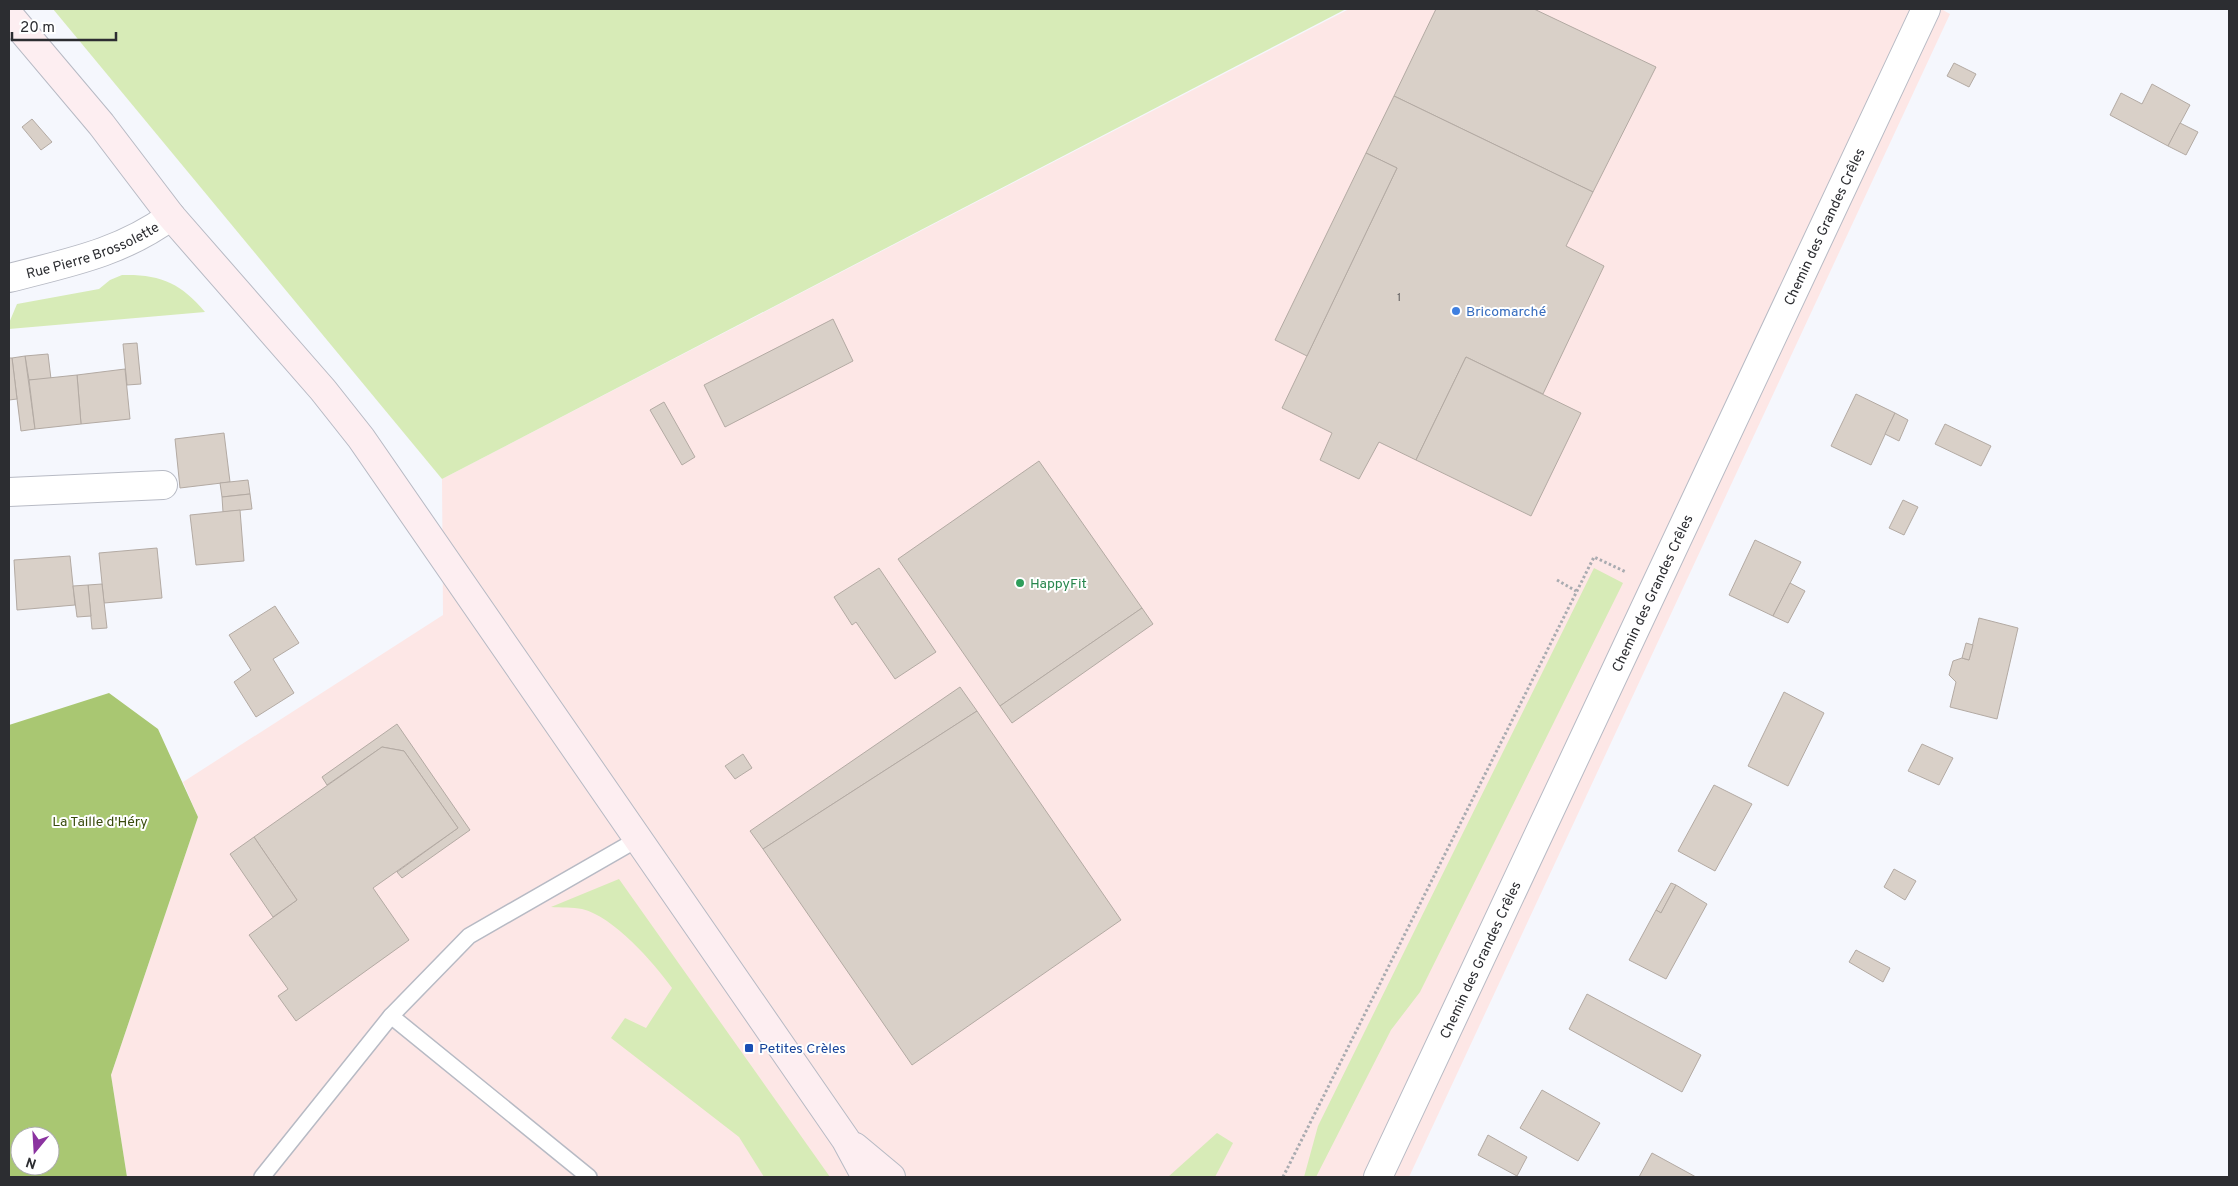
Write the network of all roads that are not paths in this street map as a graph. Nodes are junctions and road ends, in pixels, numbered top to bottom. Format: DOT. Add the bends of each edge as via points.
graph roads {
  1 [pos="1926,9"];
  2 [pos="9,15"];
  3 [pos="171,216"];
  4 [pos="9,278"];
  5 [pos="162,485"];
  6 [pos="9,492"];
  7 [pos="638,839"];
  8 [pos="391,1016"];
  9 [pos="846,1140"];
  10 [pos="262,1177"];
  11 [pos="589,1177"];
  12 [pos="866,1177"];
  13 [pos="891,1177"];
  14 [pos="1378,1177"];
  1 -- 14 [label="street, Chemin des Grandes Crêles"];
  2 -- 3 [label="main road" via="101,124"];
  3 -- 4 [label="street, Rue Pierre Brossolette" via="152,230 97,256"];
  3 -- 7 [label="main road" via="361,438"];
  5 -- 6 [label="street"];
  7 -- 8 [label="lane" via="470,936"];
  7 -- 9 [label="main road"];
  8 -- 10 [label="lane"];
  8 -- 11 [label="lane"];
  9 -- 12 [label="main road"];
  9 -- 13 [label="main road"];
}
